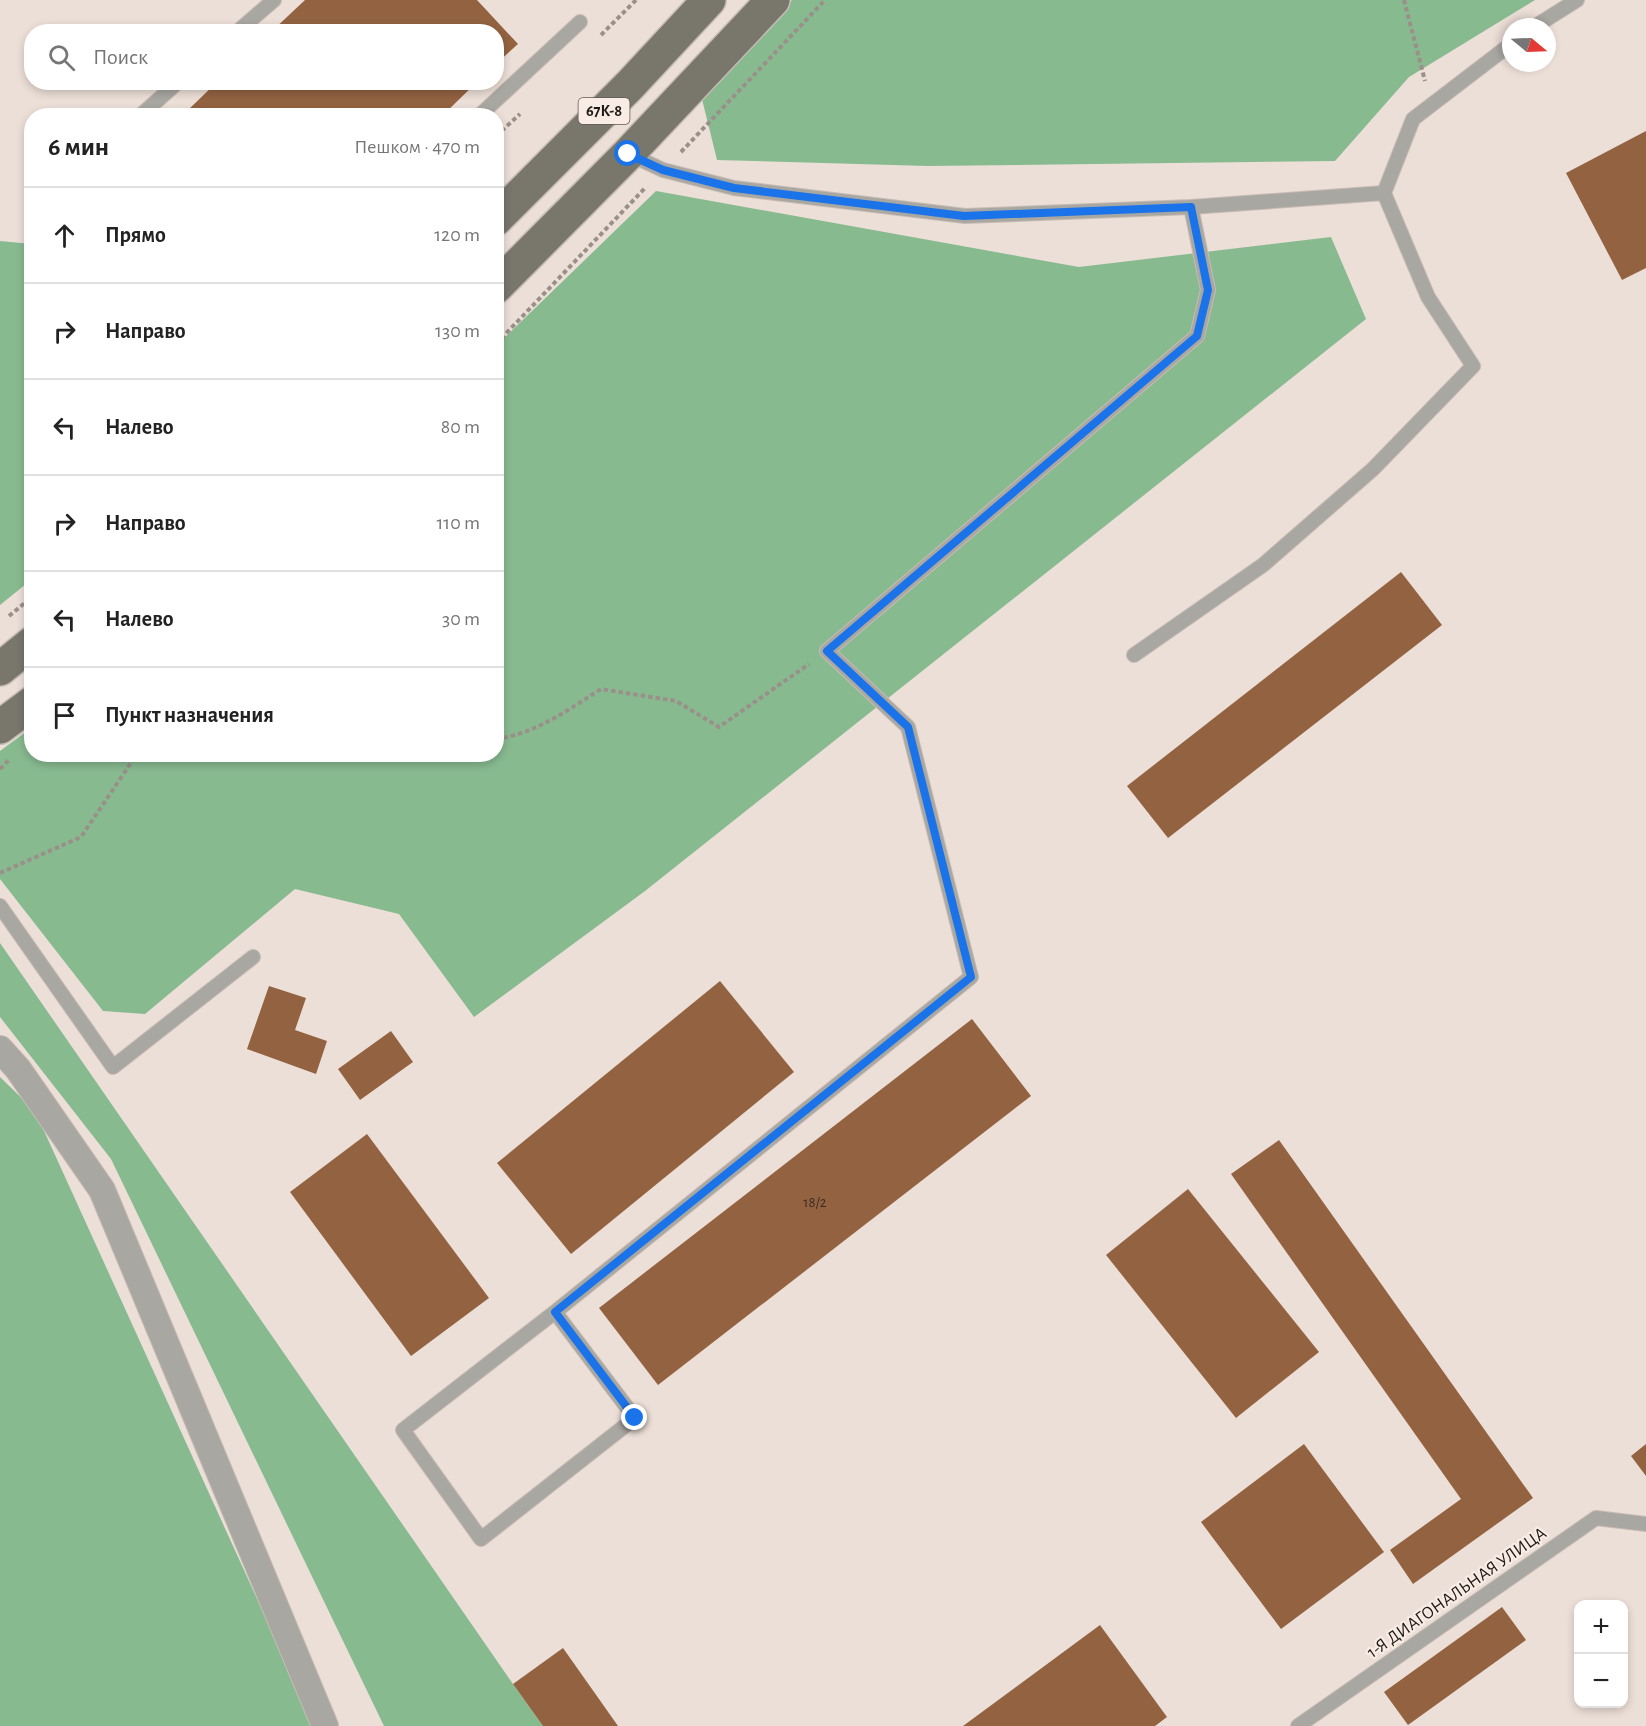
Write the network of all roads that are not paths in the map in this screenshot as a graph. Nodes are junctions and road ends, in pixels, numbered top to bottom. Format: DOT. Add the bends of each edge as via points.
graph roads {
  1 [pos="274,0"];
  2 [pos="773,0"];
  3 [pos="1577,0"];
  4 [pos="700,5"];
  5 [pos="1548,18"];
  6 [pos="580,22"];
  7 [pos="246,24"];
  8 [pos="1502,51"];
  9 [pos="169,90"];
  10 [pos="149,108"];
  11 [pos="488,108"];
  12 [pos="628,154"];
  13 [pos="1384,193"];
  14 [pos="1191,207"];
  15 [pos="504,211"];
  16 [pos="504,279"];
  17 [pos="24,650"];
  18 [pos="1134,655"];
  19 [pos="0,669"];
  20 [pos="24,709"];
  21 [pos="0,727"];
  22 [pos="0,906"];
  23 [pos="253,957"];
  24 [pos="0,1049"];
  25 [pos="555,1312"];
  26 [pos="1646,1524"];
  27 [pos="325,1726"];
  28 [pos="1298,1726"];
  1 -- 7 [label="lane"];
  2 -- 12 [label="main road, 67К-8"];
  3 -- 5 [label="lane"];
  4 -- 15 [label="main road, 67К-8" via="630,85"];
  6 -- 11 [label="lane"];
  8 -- 13 [label="lane" via="1413,119"];
  9 -- 10 [label="lane"];
  12 -- 14 [label="lane" via="663,170 734,188 964,216"];
  12 -- 16 [label="main road, 67К-8"];
  13 -- 14 [label="lane"];
  13 -- 18 [label="lane" via="1428,297 1473,366 1373,469 1263,565"];
  14 -- 25 [label="lane" via="1208,290 1197,336 827,651 908,727 971,977"];
  17 -- 19 [label="main road"];
  20 -- 21 [label="main road"];
  22 -- 23 [label="lane" via="113,1067"];
  24 -- 27 [label="street" via="102,1190"];
  25 -- 25 [label="lane" via="403,1430 482,1539 635,1418"];
  26 -- 28 [label="lane, 1-Я ДИАГОНАЛЬНАЯ УЛИЦА" via="1596,1518"];
}
